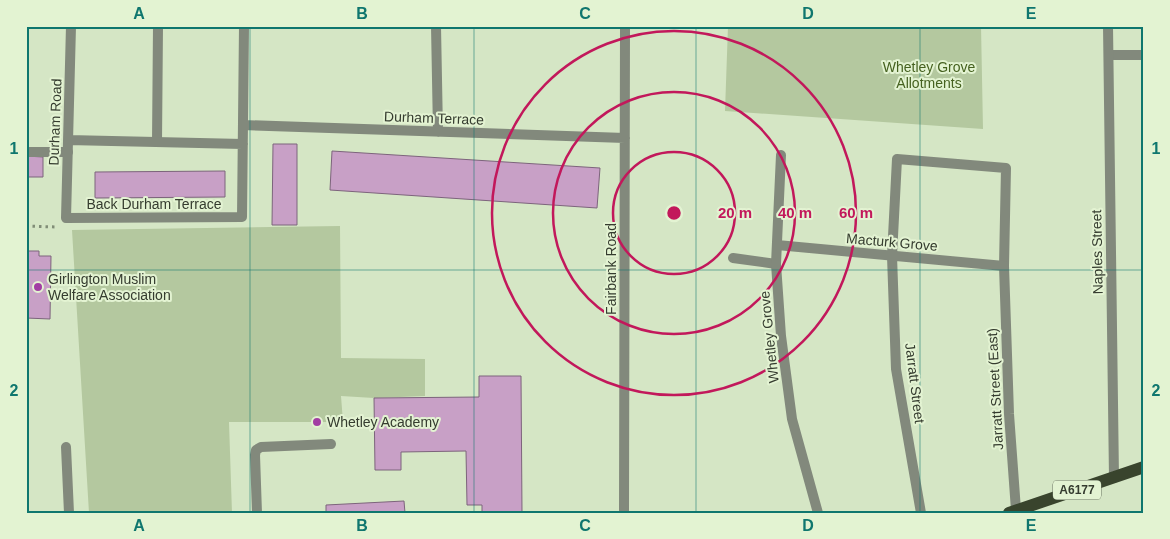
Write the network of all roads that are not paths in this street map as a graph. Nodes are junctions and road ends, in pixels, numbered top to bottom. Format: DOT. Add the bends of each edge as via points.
graph roads {
  1 [pos="71,26"];
  2 [pos="158,26"];
  3 [pos="244,26"];
  4 [pos="436,26"];
  5 [pos="625,26"];
  6 [pos="1108,26"];
  7 [pos="1144,55"];
  8 [pos="1109,56"];
  9 [pos="243,125"];
  10 [pos="438,132"];
  11 [pos="625,138"];
  12 [pos="68,140"];
  13 [pos="157,142"];
  14 [pos="243,144"];
  15 [pos="26,152"];
  16 [pos="68,152"];
  17 [pos="781,155"];
  18 [pos="66,218"];
  19 [pos="777,245"];
  20 [pos="892,256"];
  21 [pos="733,258"];
  22 [pos="776,264"];
  23 [pos="1004,266"];
  24 [pos="331,444"];
  25 [pos="66,447"];
  26 [pos="1144,467"];
  27 [pos="1114,478"];
  28 [pos="1013,512"];
  29 [pos="69,513"];
  30 [pos="257,513"];
  31 [pos="624,513"];
  32 [pos="818,513"];
  33 [pos="921,513"];
  1 -- 12 [label="street, Durham Road"];
  2 -- 13 [label="street"];
  3 -- 9 [label="street"];
  4 -- 10 [label="street"];
  5 -- 11 [label="street, Fairbank Road"];
  6 -- 8 [label="street, Naples Street"];
  7 -- 8 [label="street"];
  8 -- 27 [label="street, Naples Street"];
  9 -- 10 [label="street, Durham Terrace"];
  9 -- 14 [label="street"];
  10 -- 11 [label="street, Durham Terrace"];
  11 -- 31 [label="street, Fairbank Road"];
  12 -- 13 [label="street"];
  12 -- 16 [label="street, Durham Road"];
  13 -- 14 [label="street"];
  14 -- 18 [label="street, Back Durham Terrace" via="242,217"];
  15 -- 16 [label="street"];
  16 -- 18 [label="street, Durham Road"];
  17 -- 19 [label="street, Whetley Grove"];
  19 -- 20 [label="street, Macturk Grove"];
  19 -- 22 [label="street, Whetley Grove"];
  20 -- 23 [label="street, Macturk Grove"];
  20 -- 23 [label="street, Jarratt Street" via="898,159 1006,168"];
  20 -- 33 [label="street, Jarratt Street" via="896,370"];
  21 -- 22 [label="street"];
  22 -- 32 [label="street, Whetley Grove" via="792,419"];
  23 -- 28 [label="street, Jarratt Street (East)"];
  24 -- 30 [label="street" via="261,447 256,450"];
  25 -- 29 [label="street"];
  26 -- 27 [label="main road, A6177"];
  27 -- 28 [label="main road, A6177"];
}
